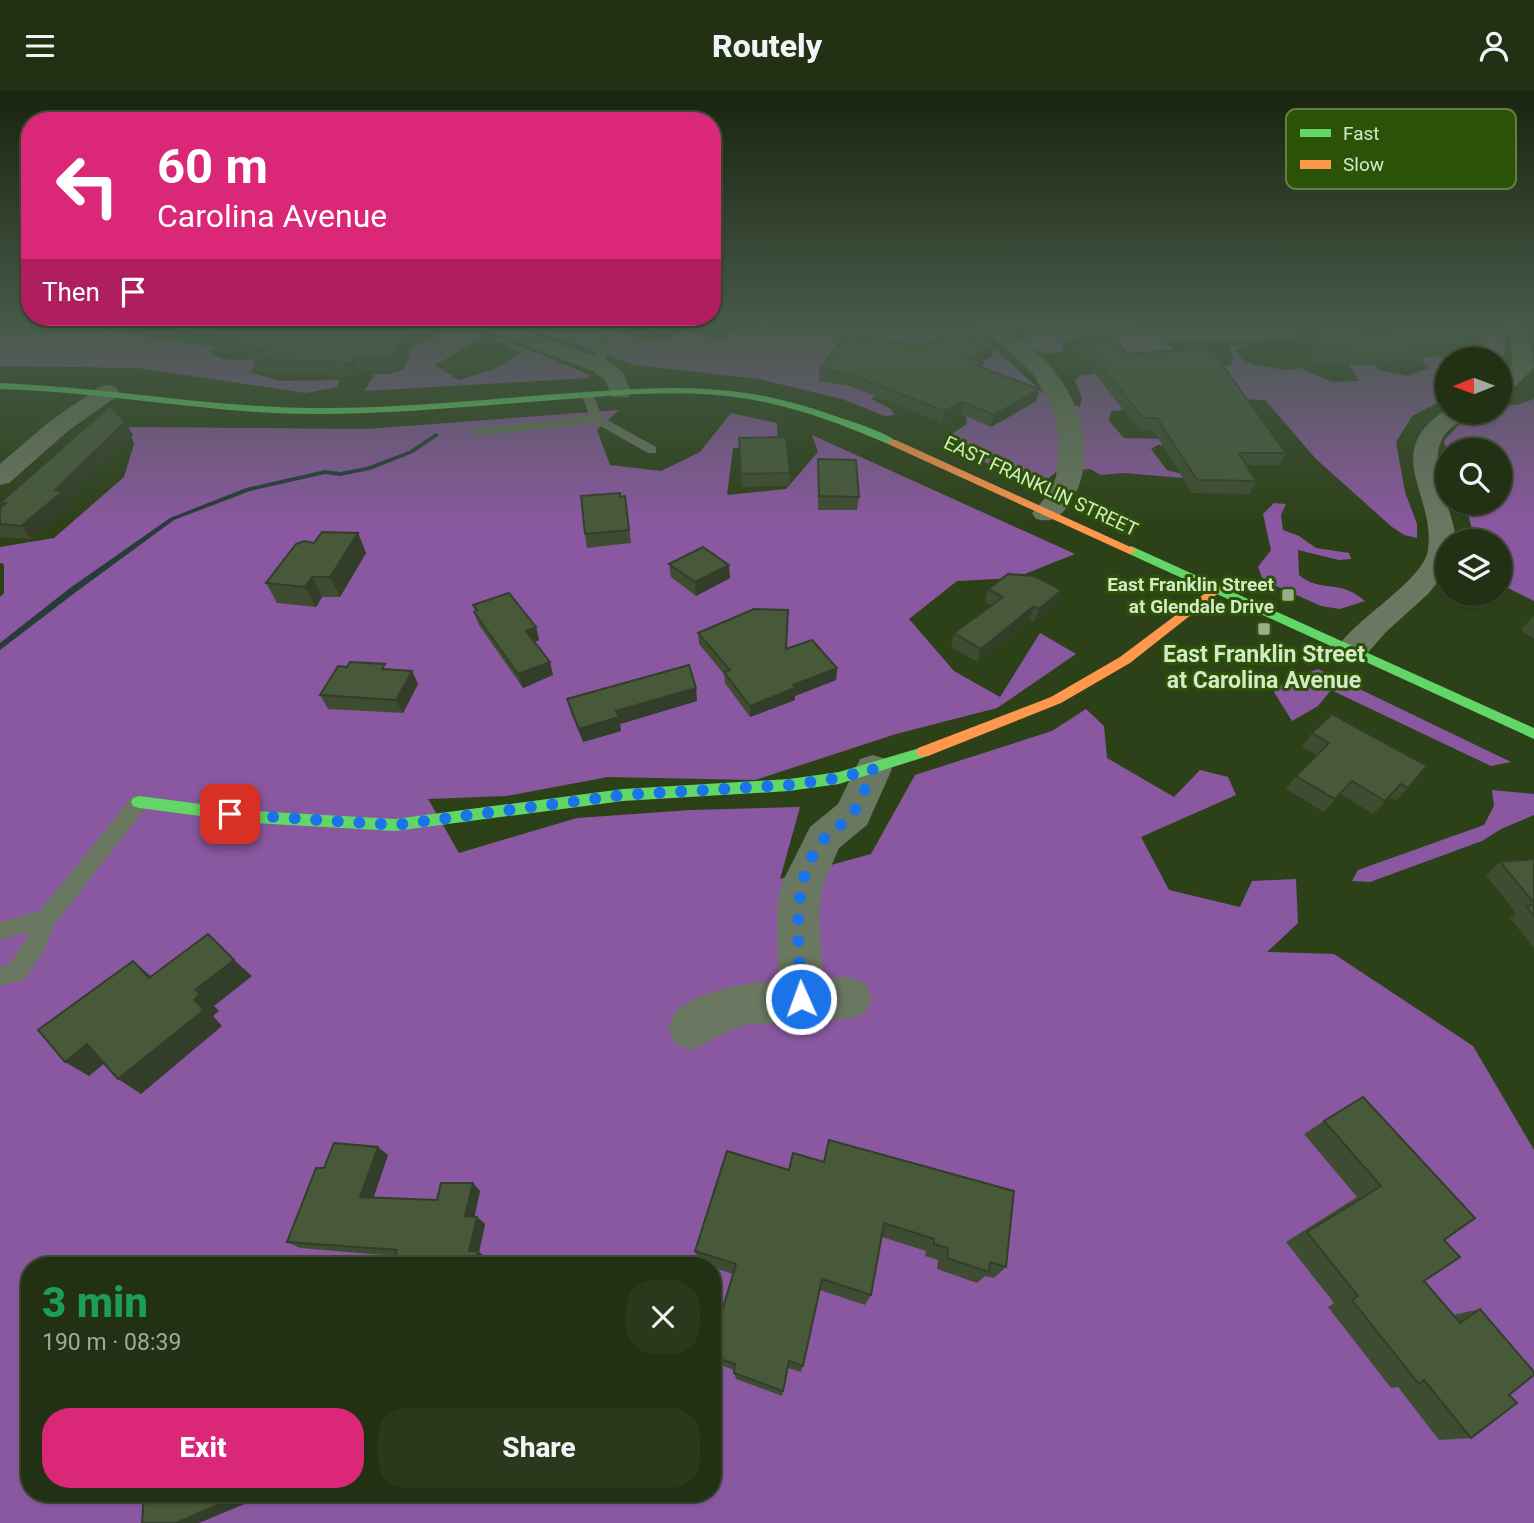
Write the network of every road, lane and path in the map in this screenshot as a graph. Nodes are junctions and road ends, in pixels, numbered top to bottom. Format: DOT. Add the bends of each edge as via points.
graph roads {
  1 [pos="69,390"];
  2 [pos="1057,390"];
  3 [pos="108,392"];
  4 [pos="620,392"];
  5 [pos="587,394"];
  6 [pos="597,419"];
  7 [pos="1440,424"];
  8 [pos="478,432"];
  9 [pos="652,450"];
  10 [pos="1,475"];
  11 [pos="1046,513"];
  12 [pos="1216,589"];
  13 [pos="1353,647"];
  14 [pos="1534,734"];
  15 [pos="873,769"];
  16 [pos="139,802"];
  17 [pos="47,918"];
  18 [pos="0,931"];
  19 [pos="0,976"];
  20 [pos="849,998"];
  21 [pos="801,999"];
  22 [pos="692,1028"];
  1 -- 3 [label="main road, EAST FRANKLIN STREET"];
  2 -- 11 [label="street" via="1069,417 1070,470 1062,501"];
  3 -- 5 [label="main road, EAST FRANKLIN STREET" via="310,411"];
  3 -- 10 [label="street"];
  4 -- 5 [label="main road, EAST FRANKLIN STREET"];
  4 -- 11 [label="main road, EAST FRANKLIN STREET" via="737,394 812,411 861,428"];
  5 -- 6 [label="lane"];
  6 -- 8 [label="lane"];
  6 -- 9 [label="lane"];
  7 -- 13 [label="street" via="1426,444 1428,482 1441,537 1439,559 1425,582 1364,631"];
  11 -- 12 [label="main road, EAST FRANKLIN STREET"];
  12 -- 13 [label="main road, EAST FRANKLIN STREET"];
  12 -- 15 [label="main road" via="1125,660 1056,700 996,727"];
  13 -- 14 [label="main road, EAST FRANKLIN STREET"];
  15 -- 16 [label="main road" via="789,785 623,795 395,825 254,817"];
  15 -- 21 [label="street" via="853,814 824,838 802,885 798,910"];
  16 -- 17 [label="lane"];
  17 -- 18 [label="lane"];
  17 -- 19 [label="lane" via="17,972"];
  20 -- 21 [label="street"];
  21 -- 22 [label="street" via="746,1004 718,1012"];
}
